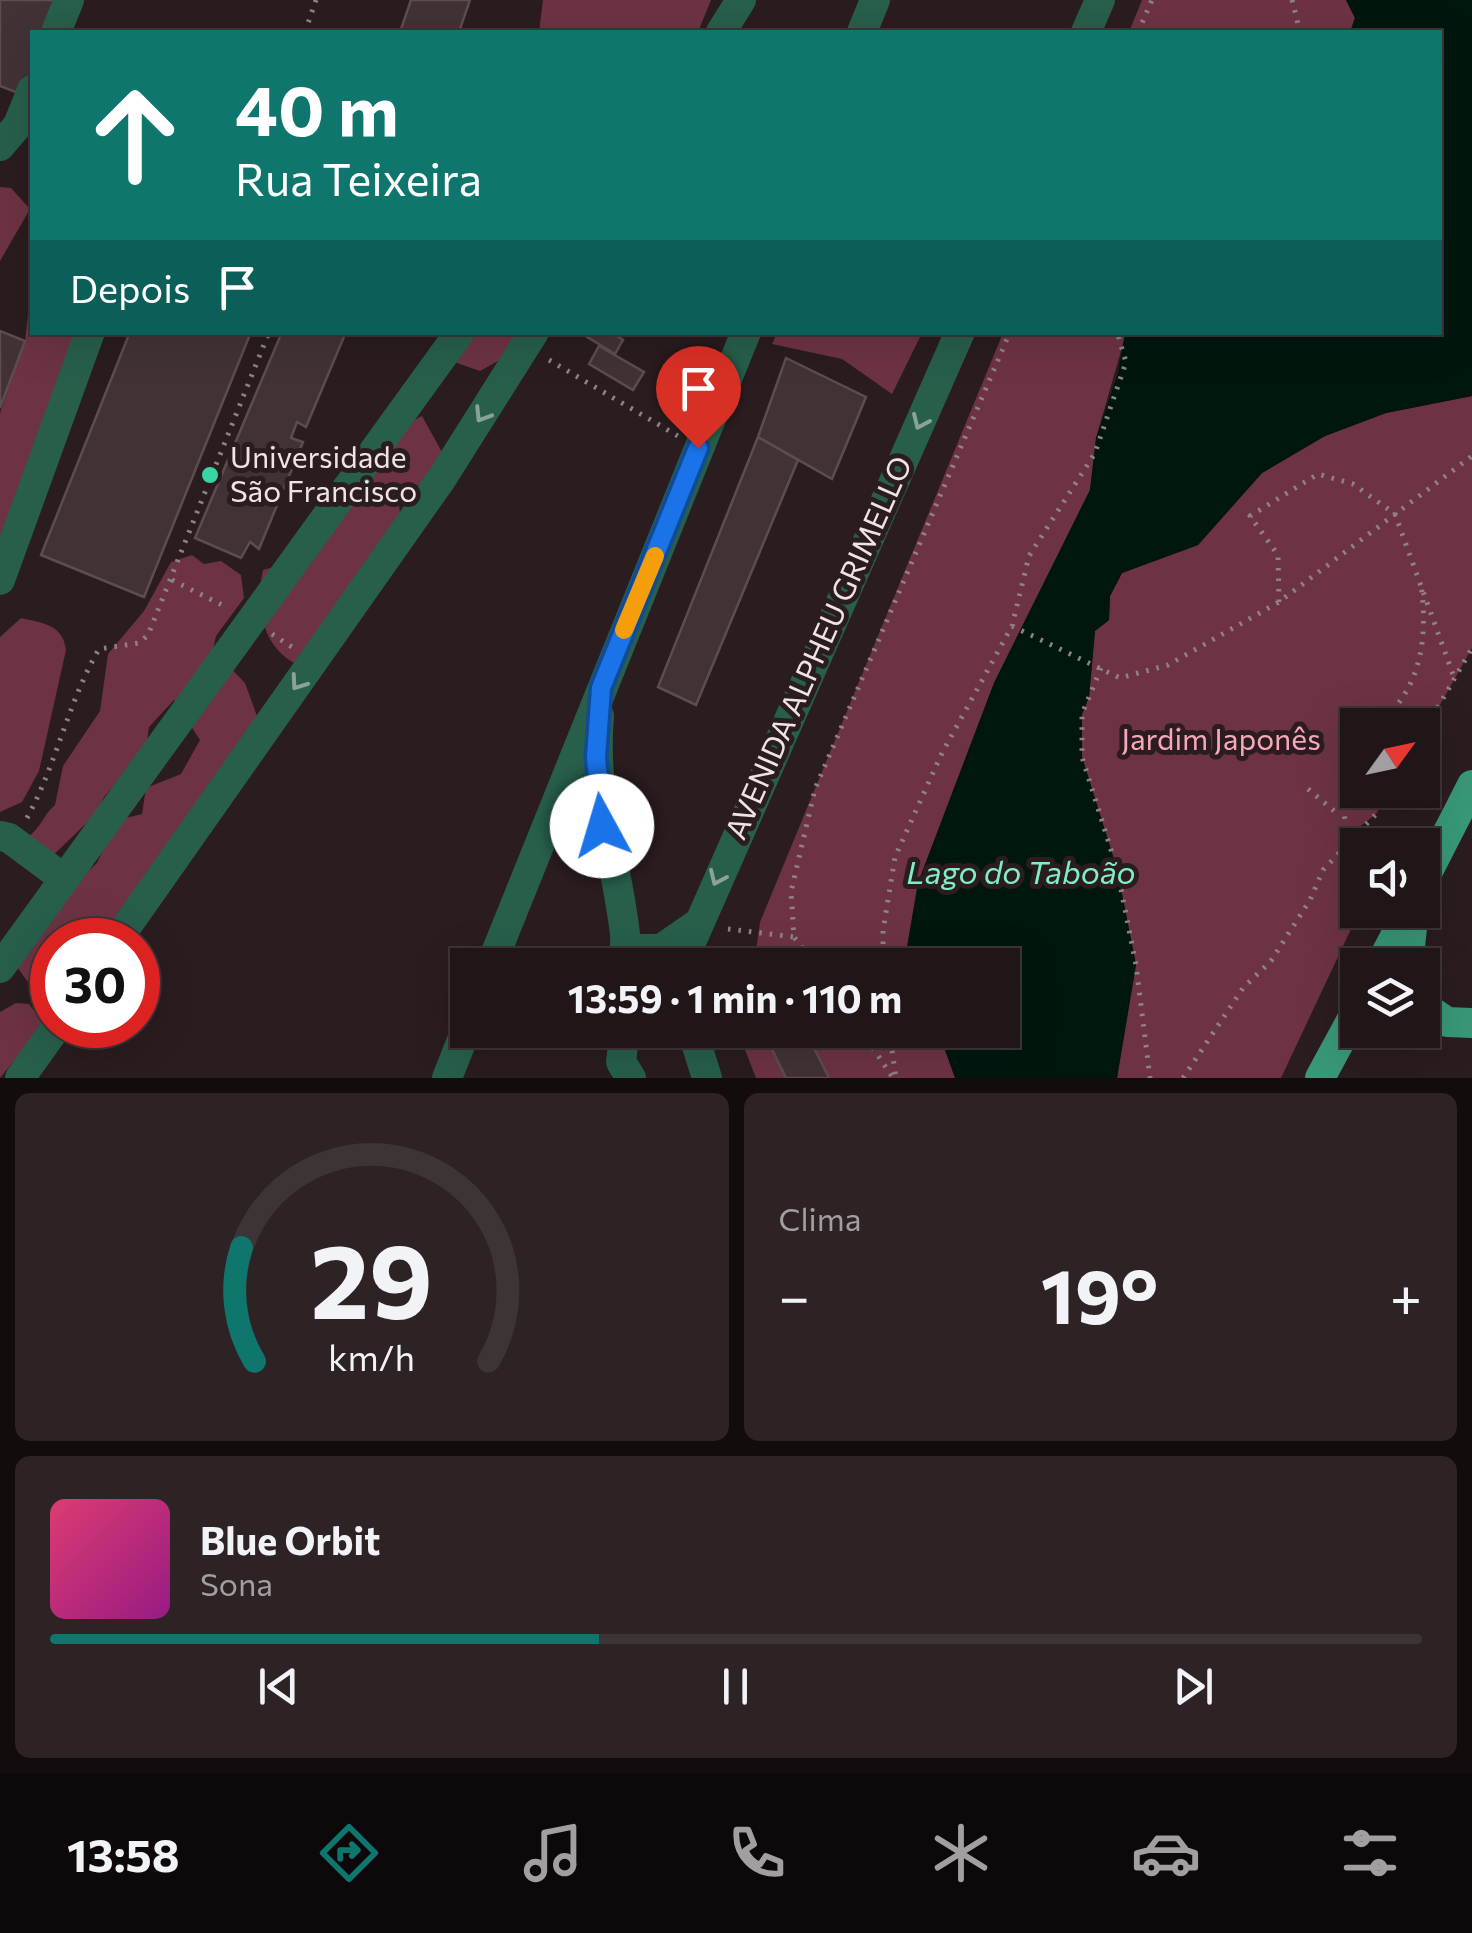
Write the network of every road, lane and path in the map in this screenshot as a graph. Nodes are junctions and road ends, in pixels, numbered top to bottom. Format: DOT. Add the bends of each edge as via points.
graph roads {
  1 [pos="69,0"];
  2 [pos="316,0"];
  3 [pos="741,0"];
  4 [pos="875,0"];
  5 [pos="1100,0"];
  6 [pos="1152,0"];
  7 [pos="1292,0"];
  8 [pos="57,30"];
  9 [pos="306,30"];
  10 [pos="722,30"];
  11 [pos="863,30"];
  12 [pos="1087,30"];
  13 [pos="1139,30"];
  14 [pos="1300,30"];
  15 [pos="30,95"];
  16 [pos="0,146"];
  17 [pos="89,335"];
  18 [pos="269,335"];
  19 [pos="458,335"];
  20 [pos="745,335"];
  21 [pos="959,335"];
  22 [pos="1009,335"];
  23 [pos="1117,335"];
  24 [pos="530,339"];
  25 [pos="698,448"];
  26 [pos="1472,456"];
  27 [pos="1395,514"];
  28 [pos="1419,572"];
  29 [pos="0,580"];
  30 [pos="1279,602"];
  31 [pos="1012,626"];
  32 [pos="1472,648"];
  33 [pos="1100,668"];
  34 [pos="1455,680"];
  35 [pos="601,688"];
  36 [pos="1391,708"];
  37 [pos="1438,708"];
  38 [pos="1472,785"];
  39 [pos="1308,789"];
  40 [pos="1341,808"];
  41 [pos="1380,808"];
  42 [pos="1341,817"];
  43 [pos="602,826"];
  44 [pos="1345,828"];
  45 [pos="1363,828"];
  46 [pos="5,837"];
  47 [pos="538,846"];
  48 [pos="1440,848"];
  49 [pos="1340,852"];
  50 [pos="63,878"];
  51 [pos="133,918"];
  52 [pos="698,920"];
  53 [pos="794,937"];
  54 [pos="498,948"];
  55 [pos="634,948"];
  56 [pos="662,948"];
  57 [pos="687,948"];
  58 [pos="803,948"];
  59 [pos="884,948"];
  60 [pos="0,968"];
  61 [pos="1440,1017"];
  62 [pos="1472,1023"];
  63 [pos="1340,1041"];
  64 [pos="42,1048"];
  65 [pos="459,1048"];
  66 [pos="873,1048"];
  67 [pos="891,1048"];
  68 [pos="625,1052"];
  69 [pos="20,1078"];
  70 [pos="447,1078"];
  71 [pos="603,1078"];
  72 [pos="894,1078"];
  73 [pos="1150,1078"];
  74 [pos="1182,1078"];
  75 [pos="1320,1078"];
  1 -- 8 [label="street"];
  2 -- 9 [label="path"];
  3 -- 10 [label="street"];
  4 -- 11 [label="street"];
  5 -- 12 [label="street"];
  6 -- 13 [label="path"];
  7 -- 14 [label="path"];
  15 -- 16 [label="street"];
  17 -- 29 [label="street"];
  18 -- 46 [label="path" via="148,635 100,649 80,681 48,779 26,820"];
  19 -- 50 [label="street"];
  20 -- 25 [label="street"];
  21 -- 52 [label="street, AVENIDA ALPHEU GRIMELLO, one-way"];
  22 -- 53 [label="path" via="815,789 791,892"];
  23 -- 31 [label="path" via="1126,362 1096,453 1029,556"];
  24 -- 25 [label="path"];
  24 -- 51 [label="street, one-way" via="442,478"];
  25 -- 35 [label="street"];
  26 -- 27 [label="path"];
  27 -- 28 [label="path"];
  27 -- 30 [label="path"];
  27 -- 30 [label="path" via="1353,484 1318,474 1250,516 1278,555"];
  28 -- 34 [label="path"];
  28 -- 36 [label="path" via="1426,621 1421,658 1412,685"];
  30 -- 33 [label="path" via="1168,665 1120,678"];
  31 -- 33 [label="path"];
  31 -- 59 [label="path" via="942,753 896,856"];
  32 -- 34 [label="path"];
  33 -- 73 [label="path" via="1082,714 1082,757 1117,869"];
  34 -- 37 [label="path"];
  35 -- 43 [label="street" via="596,757"];
  35 -- 47 [label="street"];
  38 -- 48 [label="main road"];
  39 -- 42 [label="path"];
  40 -- 42 [label="path"];
  41 -- 45 [label="path"];
  42 -- 44 [label="path"];
  43 -- 47 [label="street" via="581,806 567,811"];
  43 -- 55 [label="street"];
  46 -- 50 [label="street"];
  47 -- 54 [label="street"];
  49 -- 74 [label="path" via="1322,870 1271,960 1242,988"];
  50 -- 60 [label="street"];
  52 -- 53 [label="path"];
  52 -- 56 [label="street"];
  52 -- 57 [label="street, AVENIDA ALPHEU GRIMELLO"];
  53 -- 58 [label="path"];
  61 -- 62 [label="main road"];
  63 -- 75 [label="main road"];
  64 -- 69 [label="street"];
  65 -- 70 [label="street"];
  66 -- 72 [label="path"];
  67 -- 72 [label="path"];
  68 -- 71 [label="street"];
}
